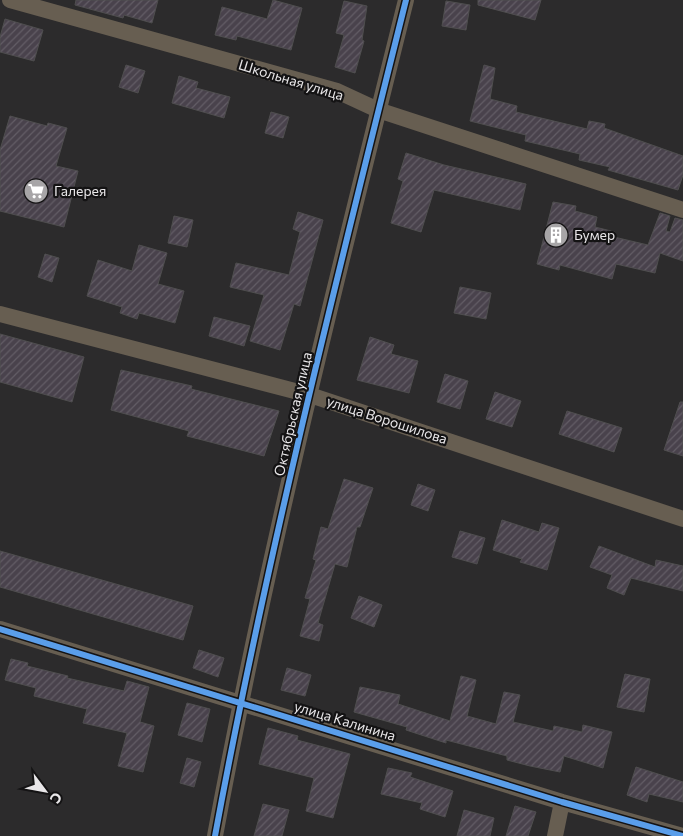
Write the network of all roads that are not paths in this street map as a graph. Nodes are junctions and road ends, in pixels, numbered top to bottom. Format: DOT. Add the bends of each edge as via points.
graph roads {
  1 [pos="10,0"];
  2 [pos="406,0"];
  3 [pos="378,110"];
  4 [pos="683,210"];
  5 [pos="0,314"];
  6 [pos="310,395"];
  7 [pos="683,519"];
  8 [pos="0,629"];
  9 [pos="240,702"];
  10 [pos="562,802"];
  11 [pos="215,836"];
  12 [pos="555,836"];
  13 [pos="683,836"];
  1 -- 3 [label="street, Школьная улица" via="337,92"];
  2 -- 3 [label="street, Октябрьская улица"];
  3 -- 4 [label="street, Школьная улица"];
  3 -- 6 [label="street, Октябрьская улица"];
  5 -- 6 [label="street, улица Ворошилова"];
  6 -- 7 [label="street, улица Ворошилова"];
  6 -- 9 [label="street, Октябрьская улица"];
  8 -- 9 [label="street, улица Калинина"];
  9 -- 10 [label="street, улица Калинина"];
  9 -- 11 [label="street, Октябрьская улица"];
  10 -- 12 [label="street"];
  10 -- 13 [label="street, улица Калинина"];
}
